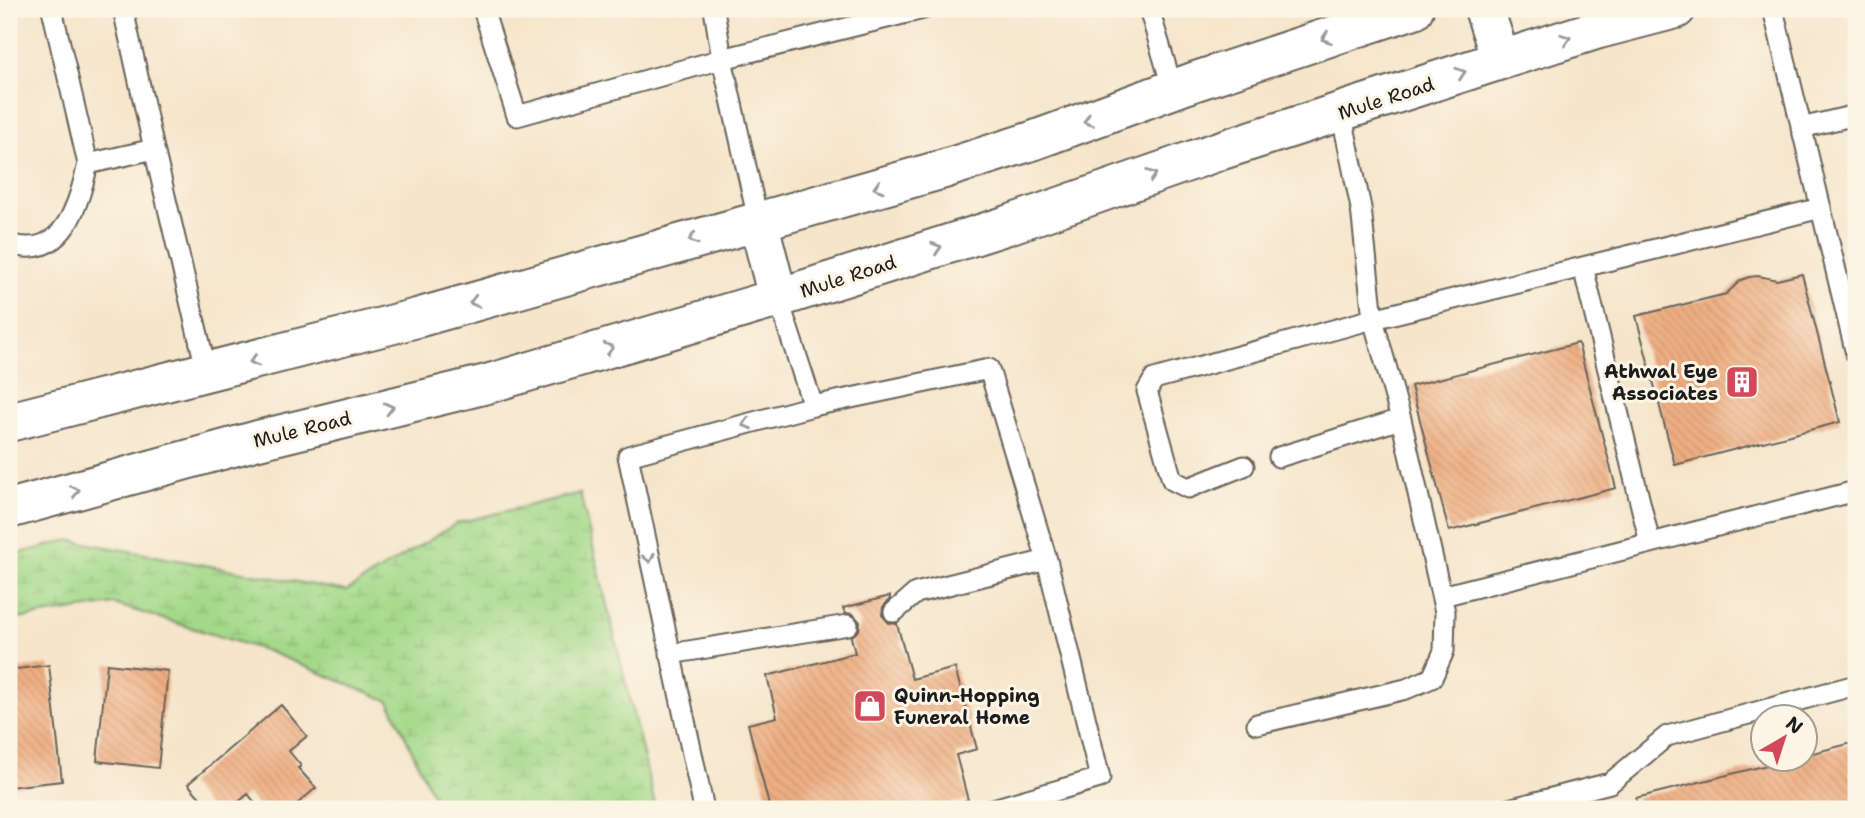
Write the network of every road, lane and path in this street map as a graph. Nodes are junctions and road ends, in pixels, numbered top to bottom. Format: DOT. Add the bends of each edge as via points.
graph roads {
  1 [pos="52,9"];
  2 [pos="124,9"];
  3 [pos="483,9"];
  4 [pos="713,9"];
  5 [pos="923,9"];
  6 [pos="1149,9"];
  7 [pos="1414,9"];
  8 [pos="1484,9"];
  9 [pos="1676,9"];
  10 [pos="1773,9"];
  11 [pos="722,59"];
  12 [pos="1501,60"];
  13 [pos="1173,90"];
  14 [pos="1341,112"];
  15 [pos="1856,114"];
  16 [pos="1801,128"];
  17 [pos="153,149"];
  18 [pos="88,164"];
  19 [pos="1821,208"];
  20 [pos="758,220"];
  21 [pos="9,244"];
  22 [pos="1583,267"];
  23 [pos="778,299"];
  24 [pos="1373,319"];
  25 [pos="1853,323"];
  26 [pos="1856,354"];
  27 [pos="207,373"];
  28 [pos="813,406"];
  29 [pos="1401,419"];
  30 [pos="9,422"];
  31 [pos="1279,457"];
  32 [pos="1244,466"];
  33 [pos="1856,491"];
  34 [pos="9,509"];
  35 [pos="1650,543"];
  36 [pos="1047,559"];
  37 [pos="1442,596"];
  38 [pos="894,612"];
  39 [pos="848,625"];
  40 [pos="670,654"];
  41 [pos="1856,685"];
  42 [pos="1257,724"];
  43 [pos="704,809"];
  44 [pos="993,809"];
  45 [pos="1509,809"];
  1 -- 18 [label="lane"];
  2 -- 17 [label="lane"];
  3 -- 11 [label="lane" via="517,116"];
  4 -- 11 [label="lane"];
  5 -- 11 [label="lane"];
  6 -- 13 [label="lane"];
  7 -- 13 [label="main road, one-way"];
  8 -- 12 [label="main road"];
  12 -- 9 [label="main road, Mule Road, one-way"];
  10 -- 16 [label="lane"];
  11 -- 20 [label="lane"];
  14 -- 12 [label="main road, Mule Road, one-way"];
  13 -- 20 [label="main road, one-way" via="944,169"];
  23 -- 14 [label="main road, Mule Road, one-way"];
  14 -- 24 [label="lane" via="1361,208"];
  15 -- 16 [label="lane"];
  16 -- 19 [label="lane"];
  17 -- 18 [label="lane"];
  17 -- 27 [label="lane"];
  18 -- 21 [label="lane" via="79,200 63,232 38,246"];
  19 -- 22 [label="lane"];
  19 -- 25 [label="lane"];
  20 -- 23 [label="main road"];
  20 -- 27 [label="main road, one-way" via="527,288"];
  22 -- 24 [label="lane"];
  22 -- 35 [label="lane"];
  23 -- 28 [label="lane"];
  34 -- 23 [label="main road, Mule Road, one-way" via="258,440 487,384"];
  24 -- 29 [label="lane"];
  24 -- 32 [label="lane" via="1154,379 1147,391 1172,480 1188,488"];
  25 -- 26 [label="lane"];
  27 -- 30 [label="main road"];
  28 -- 36 [label="lane" via="989,369"];
  28 -- 40 [label="lane, one-way" via="628,456"];
  29 -- 31 [label="lane"];
  29 -- 37 [label="lane"];
  33 -- 35 [label="lane"];
  35 -- 37 [label="lane"];
  36 -- 38 [label="lane" via="916,593"];
  36 -- 44 [label="lane" via="1100,778"];
  37 -- 42 [label="lane" via="1444,651 1432,678 1406,689"];
  39 -- 40 [label="lane"];
  40 -- 43 [label="lane"];
  41 -- 45 [label="lane" via="1667,736 1610,783"];
}
